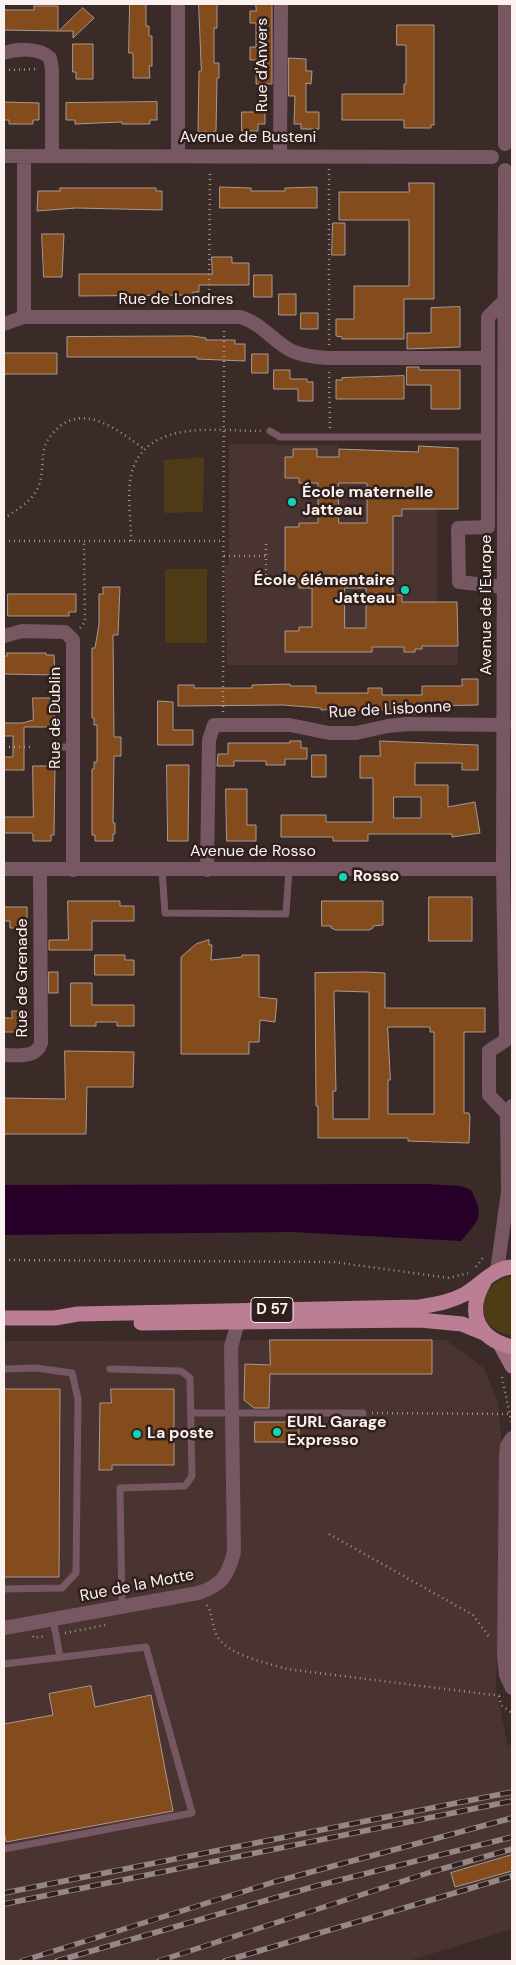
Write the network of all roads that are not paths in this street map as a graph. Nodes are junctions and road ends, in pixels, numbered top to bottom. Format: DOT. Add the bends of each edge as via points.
graph roads {
  1 [pos="178,4"];
  2 [pos="281,4"];
  3 [pos="505,4"];
  4 [pos="4,53"];
  5 [pos="508,146"];
  6 [pos="4,156"];
  7 [pos="24,156"];
  8 [pos="52,156"];
  9 [pos="178,156"];
  10 [pos="280,156"];
  11 [pos="492,157"];
  12 [pos="508,168"];
  13 [pos="505,300"];
  14 [pos="24,317"];
  15 [pos="4,324"];
  16 [pos="509,348"];
  17 [pos="488,358"];
  18 [pos="270,430"];
  19 [pos="488,437"];
  20 [pos="508,524"];
  21 [pos="508,588"];
  22 [pos="4,636"];
  23 [pos="504,725"];
  24 [pos="56,746"];
  25 [pos="74,746"];
  26 [pos="4,869"];
  27 [pos="162,869"];
  28 [pos="289,869"];
  29 [pos="508,869"];
  30 [pos="40,870"];
  31 [pos="73,870"];
  32 [pos="207,870"];
  33 [pos="508,924"];
  34 [pos="509,1042"];
  35 [pos="4,1055"];
  36 [pos="509,1110"];
  37 [pos="510,1198"];
  38 [pos="512,1267"];
  39 [pos="497,1271"];
  40 [pos="484,1281"];
  41 [pos="4,1318"];
  42 [pos="54,1318"];
  43 [pos="238,1322"];
  44 [pos="484,1333"];
  45 [pos="506,1345"];
  46 [pos="4,1369"];
  47 [pos="110,1369"];
  48 [pos="507,1370"];
  49 [pos="234,1412"];
  50 [pos="192,1413"];
  51 [pos="364,1413"];
  52 [pos="512,1438"];
  53 [pos="4,1589"];
  54 [pos="122,1607"];
  55 [pos="53,1618"];
  56 [pos="4,1628"];
  57 [pos="60,1656"];
  58 [pos="4,1664"];
  59 [pos="504,1693"];
  60 [pos="4,1849"];
  1 -- 9 [label="street"];
  2 -- 10 [label="street, Rue d'Anvers"];
  3 -- 5 [label="street"];
  4 -- 8 [label="street" via="11,50 40,51 50,58"];
  5 -- 11 [label="street" via="496,148"];
  6 -- 7 [label="street, Avenue de Busteni"];
  7 -- 8 [label="street, Avenue de Busteni"];
  7 -- 14 [label="street"];
  8 -- 9 [label="street, Avenue de Busteni"];
  9 -- 10 [label="street, Avenue de Busteni"];
  10 -- 11 [label="street, Avenue de Busteni"];
  11 -- 12 [label="street" via="496,166"];
  12 -- 13 [label="street, Avenue de l'Europe"];
  13 -- 16 [label="street, Avenue de l'Europe"];
  13 -- 17 [label="street" via="488,316"];
  14 -- 15 [label="street, Rue de Londres"];
  14 -- 17 [label="street, Rue de Londres" via="241,317 255,322 290,350 308,356"];
  16 -- 20 [label="street, Avenue de l'Europe"];
  17 -- 19 [label="street"];
  18 -- 19 [label="lane" via="280,437"];
  19 -- 21 [label="street" via="488,527 458,528 459,582"];
  20 -- 21 [label="street, Avenue de l'Europe"];
  21 -- 23 [label="street, Avenue de l'Europe"];
  22 -- 25 [label="street, Rue de Dublin" via="22,631 65,632 71,636 74,644"];
  23 -- 29 [label="street, Avenue de l'Europe"];
  23 -- 32 [label="street, Rue de Lisbonne" via="407,724 356,733 329,733 290,724 214,725 208,740"];
  24 -- 25 [label="lane"];
  25 -- 31 [label="street, Rue de Dublin"];
  26 -- 30 [label="street, Avenue de Rosso"];
  27 -- 28 [label="lane" via="165,913 286,914"];
  27 -- 31 [label="street, Avenue de Rosso"];
  27 -- 32 [label="street, Avenue de Rosso"];
  28 -- 29 [label="street, Avenue de Rosso"];
  28 -- 32 [label="street, Avenue de Rosso"];
  29 -- 33 [label="street, Avenue de l'Europe"];
  30 -- 31 [label="street, Avenue de Rosso"];
  30 -- 35 [label="street, Rue de Grenade" via="41,1043 31,1055"];
  33 -- 34 [label="street, Avenue de l'Europe"];
  34 -- 36 [label="street, Avenue de l'Europe" via="489,1051 489,1095"];
  36 -- 37 [label="street, Avenue de l'Europe"];
  37 -- 39 [label="street, Avenue de l'Europe"];
  38 -- 39 [label="main road"];
  39 -- 40 [label="main road"];
  40 -- 42 [label="main road, D 57" via="450,1302 420,1307 78,1314"];
  40 -- 44 [label="main road" via="477,1293 475,1307 477,1321"];
  41 -- 42 [label="main road, D 57"];
  42 -- 43 [label="main road, D 57" via="78,1323"];
  43 -- 44 [label="main road, D 57" via="420,1320 462,1324"];
  43 -- 49 [label="street, Rue de la Motte" via="231,1347"];
  44 -- 45 [label="main road"];
  45 -- 48 [label="street"];
  46 -- 53 [label="lane" via="36,1368 72,1373 78,1399 76,1573 62,1588"];
  47 -- 50 [label="lane" via="181,1371 190,1378"];
  49 -- 50 [label="lane"];
  49 -- 51 [label="lane"];
  49 -- 54 [label="street, Rue de la Motte" via="234,1552 224,1579 206,1590"];
  50 -- 54 [label="lane" via="192,1476 186,1486 120,1488"];
  52 -- 59 [label="street" via="506,1457"];
  54 -- 55 [label="street, Rue de la Motte"];
  55 -- 56 [label="street, Rue de la Motte"];
  55 -- 57 [label="lane"];
  57 -- 58 [label="lane"];
  57 -- 60 [label="lane" via="146,1647 192,1813"];
}
